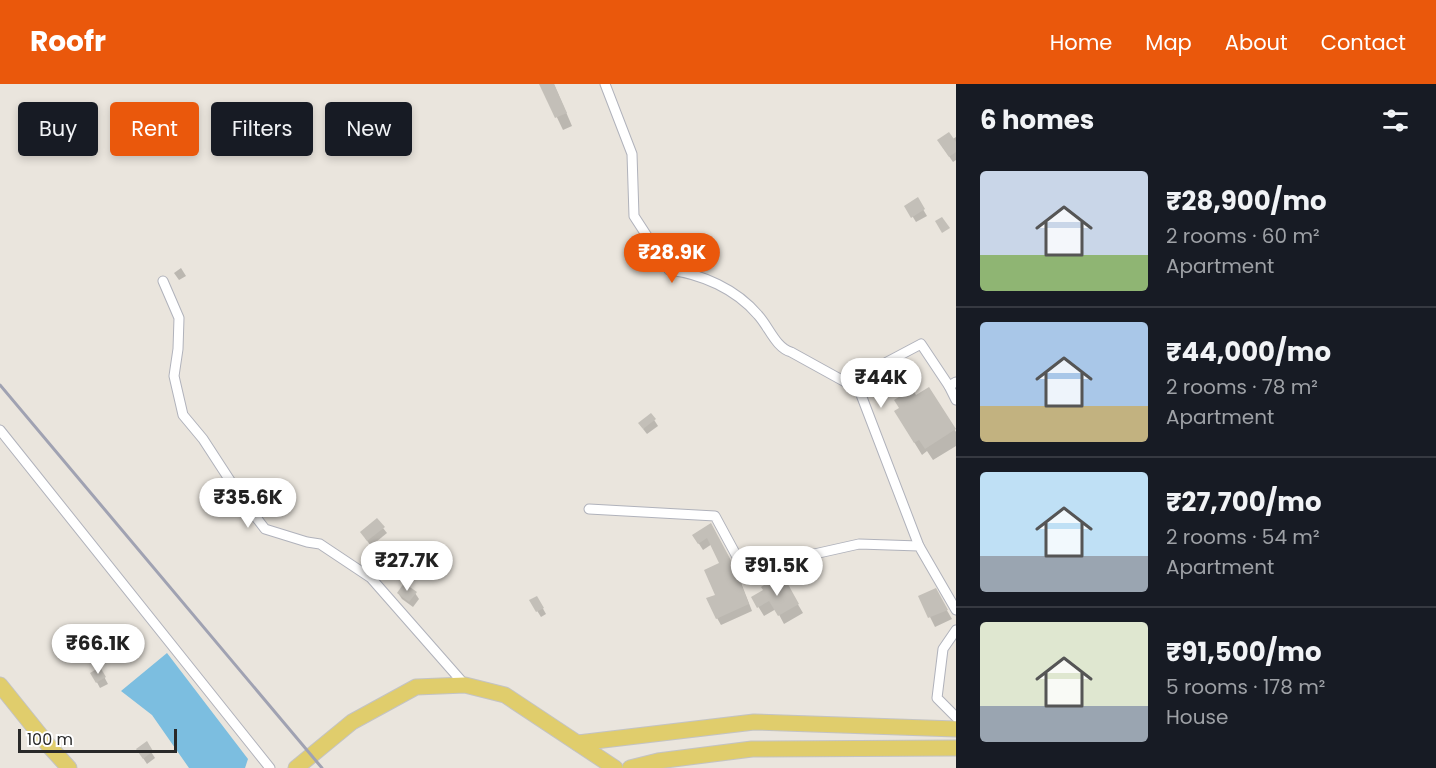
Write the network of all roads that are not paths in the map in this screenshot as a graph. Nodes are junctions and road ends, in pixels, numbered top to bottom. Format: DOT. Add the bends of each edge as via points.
graph roads {
  1 [pos="605,84"];
  2 [pos="163,280"];
  3 [pos="952,384"];
  4 [pos="858,388"];
  5 [pos="956,400"];
  6 [pos="0,430"];
  7 [pos="589,509"];
  8 [pos="919,546"];
  9 [pos="956,610"];
  10 [pos="956,630"];
  11 [pos="0,685"];
  12 [pos="465,685"];
  13 [pos="956,717"];
  14 [pos="956,729"];
  15 [pos="578,743"];
  16 [pos="956,748"];
  17 [pos="69,768"];
  18 [pos="270,768"];
  19 [pos="296,768"];
  20 [pos="615,768"];
  21 [pos="630,768"];
  1 -- 4 [label="street" via="632,154 633,216 669,270 690,272 731,291 758,314 784,350"];
  2 -- 12 [label="street" via="179,318 174,376 183,415 253,514 265,529 320,543 371,578"];
  3 -- 4 [label="street" via="921,344 855,379"];
  3 -- 5 [label="street"];
  4 -- 8 [label="street"];
  6 -- 18 [label="street"];
  7 -- 8 [label="street" via="715,516 749,579 792,559 859,544"];
  8 -- 9 [label="street"];
  10 -- 13 [label="street" via="943,649 937,698"];
  11 -- 17 [label="main road"];
  12 -- 15 [label="main road" via="505,695"];
  12 -- 19 [label="main road" via="416,687 352,722"];
  14 -- 15 [label="main road" via="754,722"];
  15 -- 20 [label="main road"];
  16 -- 21 [label="main road" via="752,749"];
}
